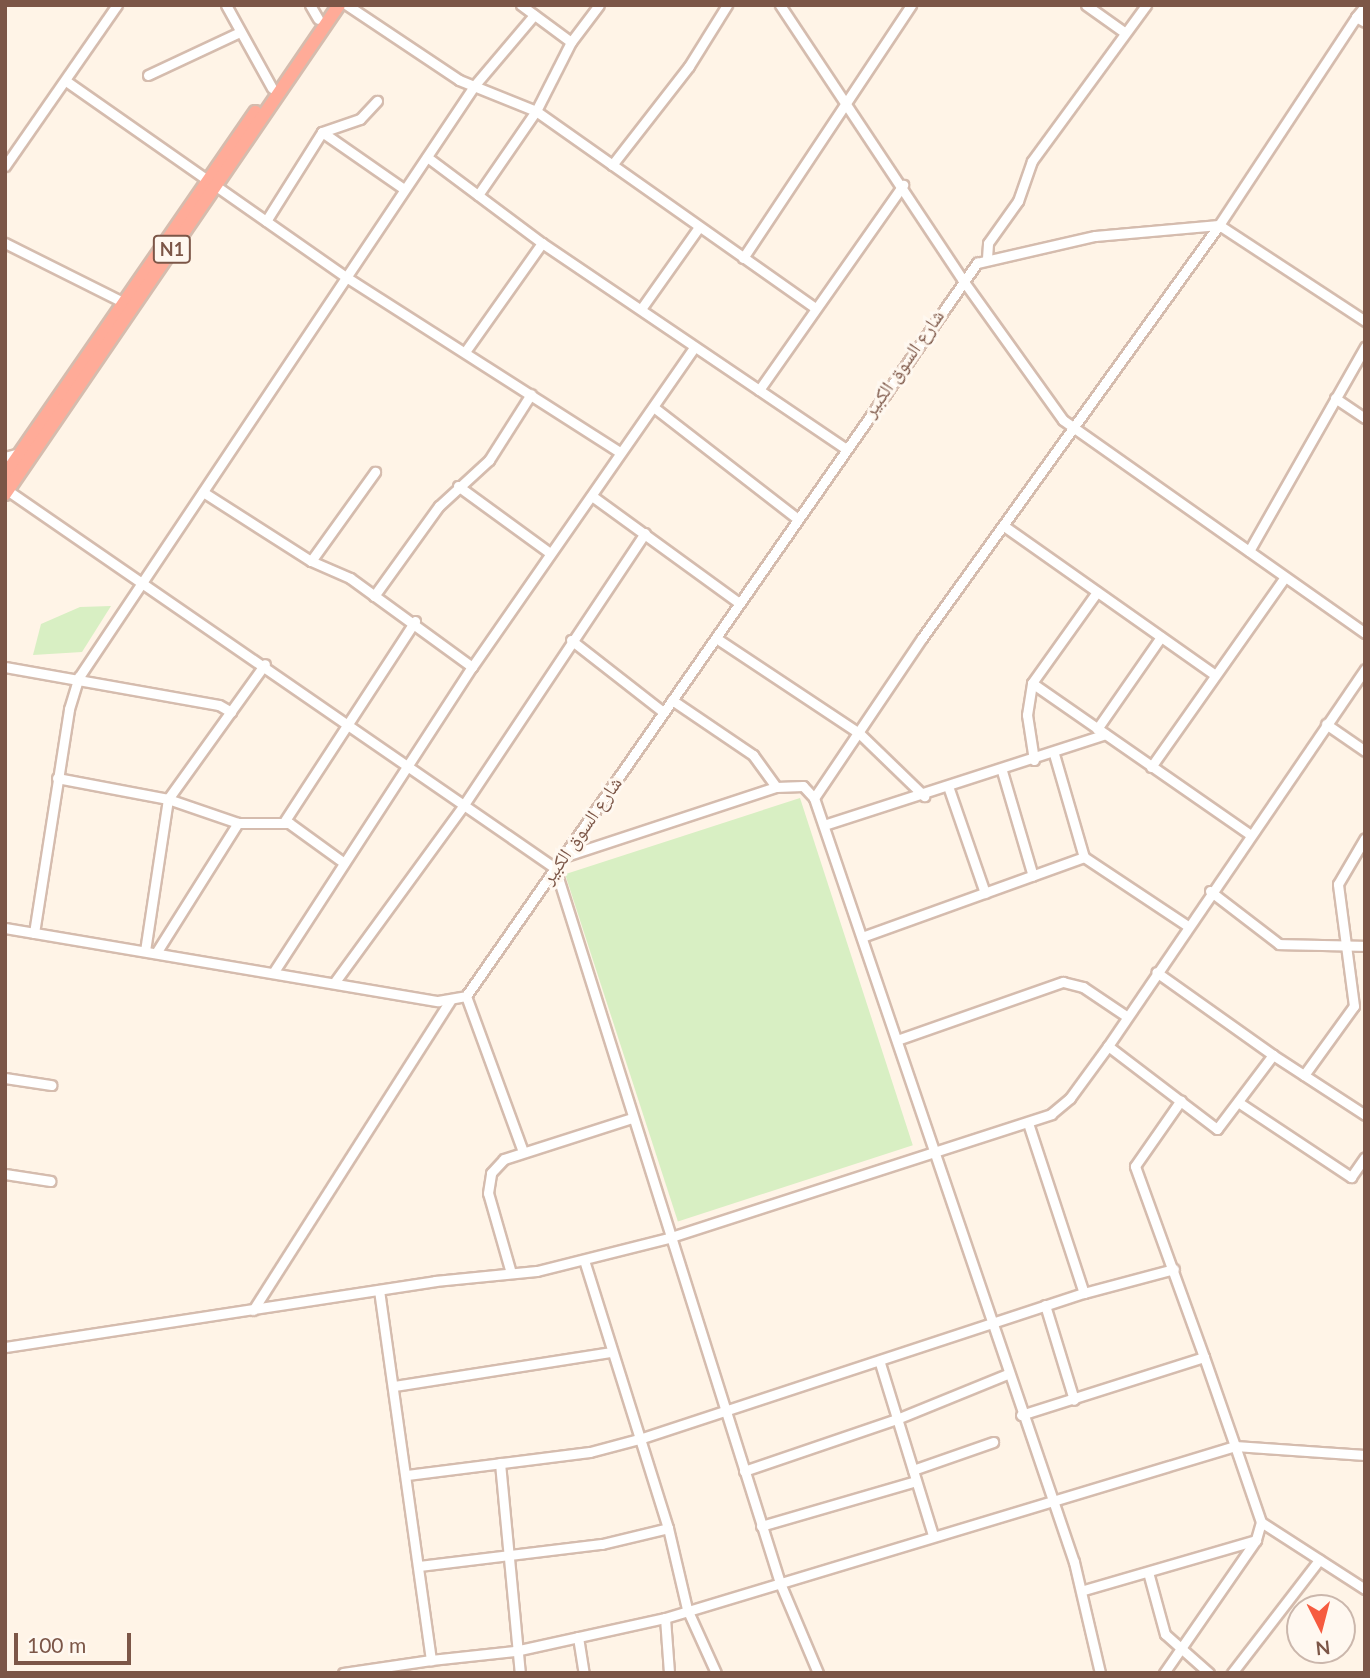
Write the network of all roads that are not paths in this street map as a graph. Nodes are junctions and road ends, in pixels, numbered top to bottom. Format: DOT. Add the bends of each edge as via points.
graph roads {
  1 [pos="226,5"];
  2 [pos="310,5"];
  3 [pos="329,5"];
  4 [pos="339,5"];
  5 [pos="346,5"];
  6 [pos="521,5"];
  7 [pos="599,5"];
  8 [pos="727,5"];
  9 [pos="780,5"];
  10 [pos="911,5"];
  11 [pos="1086,5"];
  12 [pos="1146,5"];
  13 [pos="112,6"];
  14 [pos="1365,6"];
  15 [pos="534,15"];
  16 [pos="318,19"];
  17 [pos="1361,20"];
  18 [pos="240,32"];
  19 [pos="1124,32"];
  20 [pos="571,42"];
  21 [pos="148,75"];
  22 [pos="66,81"];
  23 [pos="474,86"];
  24 [pos="272,88"];
  25 [pos="847,100"];
  26 [pos="377,101"];
  27 [pos="536,111"];
  28 [pos="322,132"];
  29 [pos="427,157"];
  30 [pos="612,165"];
  31 [pos="5,166"];
  32 [pos="212,184"];
  33 [pos="903,185"];
  34 [pos="404,189"];
  35 [pos="478,195"];
  36 [pos="266,221"];
  37 [pos="1219,225"];
  38 [pos="699,227"];
  39 [pos="5,243"];
  40 [pos="542,243"];
  41 [pos="743,258"];
  42 [pos="987,258"];
  43 [pos="349,279"];
  44 [pos="962,279"];
  45 [pos="126,304"];
  46 [pos="815,308"];
  47 [pos="641,309"];
  48 [pos="1365,321"];
  49 [pos="694,347"];
  50 [pos="1365,347"];
  51 [pos="467,349"];
  52 [pos="759,390"];
  53 [pos="531,394"];
  54 [pos="1335,398"];
  55 [pos="656,409"];
  56 [pos="1365,418"];
  57 [pos="1075,432"];
  58 [pos="845,448"];
  59 [pos="620,452"];
  60 [pos="20,453"];
  61 [pos="5,457"];
  62 [pos="375,472"];
  63 [pos="5,475"];
  64 [pos="458,486"];
  65 [pos="6,492"];
  66 [pos="203,492"];
  67 [pos="592,496"];
  68 [pos="795,517"];
  69 [pos="1004,526"];
  70 [pos="645,533"];
  71 [pos="1249,551"];
  72 [pos="550,553"];
  73 [pos="311,561"];
  74 [pos="1285,577"];
  75 [pos="142,582"];
  76 [pos="1097,592"];
  77 [pos="374,596"];
  78 [pos="738,602"];
  79 [pos="415,621"];
  80 [pos="1365,633"];
  81 [pos="1161,637"];
  82 [pos="716,638"];
  83 [pos="571,640"];
  84 [pos="265,664"];
  85 [pos="5,667"];
  86 [pos="472,667"];
  87 [pos="1365,669"];
  88 [pos="1215,675"];
  89 [pos="79,677"];
  90 [pos="1032,683"];
  91 [pos="672,700"];
  92 [pos="231,712"];
  93 [pos="663,712"];
  94 [pos="1326,724"];
  95 [pos="350,726"];
  96 [pos="1101,732"];
  97 [pos="859,733"];
  98 [pos="1365,751"];
  99 [pos="1054,754"];
  100 [pos="1034,760"];
  101 [pos="1151,767"];
  102 [pos="407,771"];
  103 [pos="1002,771"];
  104 [pos="57,778"];
  105 [pos="776,787"];
  106 [pos="949,789"];
  107 [pos="924,796"];
  108 [pos="814,798"];
  109 [pos="168,799"];
  110 [pos="463,806"];
  111 [pos="284,822"];
  112 [pos="238,823"];
  113 [pos="824,825"];
  114 [pos="1250,834"];
  115 [pos="1365,838"];
  116 [pos="1084,857"];
  117 [pos="562,858"];
  118 [pos="344,863"];
  119 [pos="555,868"];
  120 [pos="1033,876"];
  121 [pos="1210,891"];
  122 [pos="985,893"];
  123 [pos="1188,926"];
  124 [pos="5,928"];
  125 [pos="34,933"];
  126 [pos="862,937"];
  127 [pos="1365,946"];
  128 [pos="1346,949"];
  129 [pos="145,951"];
  130 [pos="156,953"];
  131 [pos="1156,972"];
  132 [pos="273,973"];
  133 [pos="334,983"];
  134 [pos="466,996"];
  135 [pos="450,1001"];
  136 [pos="1126,1016"];
  137 [pos="897,1040"];
  138 [pos="1108,1046"];
  139 [pos="1273,1055"];
  140 [pos="1304,1075"];
  141 [pos="5,1078"];
  142 [pos="51,1085"];
  143 [pos="1181,1100"];
  144 [pos="1238,1102"];
  145 [pos="1365,1115"];
  146 [pos="632,1118"];
  147 [pos="1028,1123"];
  148 [pos="523,1152"];
  149 [pos="936,1153"];
  150 [pos="1365,1157"];
  151 [pos="5,1174"];
  152 [pos="50,1181"];
  153 [pos="668,1238"];
  154 [pos="583,1261"];
  155 [pos="1174,1269"];
  156 [pos="510,1273"];
  157 [pos="379,1290"];
  158 [pos="1084,1293"];
  159 [pos="1045,1305"];
  160 [pos="253,1310"];
  161 [pos="990,1326"];
  162 [pos="5,1347"];
  163 [pos="610,1352"];
  164 [pos="1204,1357"];
  165 [pos="880,1363"];
  166 [pos="1007,1374"];
  167 [pos="394,1386"];
  168 [pos="1074,1400"];
  169 [pos="727,1413"];
  170 [pos="1020,1415"];
  171 [pos="897,1419"];
  172 [pos="639,1439"];
  173 [pos="993,1442"];
  174 [pos="1235,1446"];
  175 [pos="1365,1455"];
  176 [pos="500,1463"];
  177 [pos="913,1470"];
  178 [pos="744,1471"];
  179 [pos="407,1475"];
  180 [pos="916,1481"];
  181 [pos="1053,1498"];
  182 [pos="1261,1522"];
  183 [pos="761,1526"];
  184 [pos="668,1528"];
  185 [pos="933,1535"];
  186 [pos="1256,1540"];
  187 [pos="506,1553"];
  188 [pos="1320,1560"];
  189 [pos="418,1566"];
  190 [pos="1148,1572"];
  191 [pos="780,1583"];
  192 [pos="1365,1589"];
  193 [pos="1084,1590"];
  194 [pos="687,1609"];
  195 [pos="665,1618"];
  196 [pos="578,1637"];
  197 [pos="515,1651"];
  198 [pos="1182,1652"];
  199 [pos="431,1660"];
  200 [pos="343,1673"];
  201 [pos="520,1673"];
  202 [pos="584,1673"];
  203 [pos="669,1673"];
  204 [pos="716,1673"];
  205 [pos="818,1673"];
  206 [pos="1100,1673"];
  207 [pos="1164,1673"];
  208 [pos="1209,1673"];
  209 [pos="1232,1673"];
  1 -- 18 [label="street"];
  2 -- 16 [label="street"];
  3 -- 16 [label="highway, N1"];
  4 -- 32 [label="highway, N1"];
  5 -- 23 [label="street"];
  6 -- 15 [label="street"];
  7 -- 20 [label="street"];
  8 -- 30 [label="street" via="689,66"];
  9 -- 25 [label="street"];
  10 -- 25 [label="street"];
  11 -- 19 [label="street"];
  12 -- 19 [label="street"];
  13 -- 22 [label="street"];
  14 -- 17 [label="street"];
  15 -- 20 [label="street"];
  15 -- 23 [label="street"];
  16 -- 24 [label="highway, N1"];
  17 -- 37 [label="street"];
  18 -- 21 [label="street"];
  18 -- 24 [label="street"];
  19 -- 42 [label="street" via="1032,162 1018,201 988,243"];
  20 -- 27 [label="street"];
  22 -- 31 [label="street"];
  22 -- 32 [label="street"];
  23 -- 27 [label="street"];
  23 -- 29 [label="street"];
  24 -- 32 [label="highway, N1"];
  25 -- 33 [label="street"];
  25 -- 41 [label="street"];
  26 -- 28 [label="street" via="360,118"];
  27 -- 30 [label="street"];
  27 -- 35 [label="street"];
  28 -- 34 [label="street"];
  28 -- 36 [label="street"];
  29 -- 34 [label="street"];
  29 -- 35 [label="street"];
  30 -- 38 [label="street"];
  32 -- 36 [label="street"];
  32 -- 45 [label="highway, N1"];
  33 -- 44 [label="street"];
  33 -- 46 [label="street"];
  34 -- 43 [label="street"];
  35 -- 40 [label="street"];
  36 -- 43 [label="street"];
  37 -- 42 [label="street" via="1108,234"];
  37 -- 48 [label="street"];
  37 -- 57 [label="street"];
  38 -- 41 [label="street"];
  38 -- 47 [label="street"];
  39 -- 45 [label="street"];
  40 -- 47 [label="street"];
  40 -- 51 [label="street"];
  41 -- 46 [label="street"];
  42 -- 44 [label="street, شارع السوق الكبير"];
  43 -- 51 [label="street"];
  43 -- 66 [label="street"];
  44 -- 57 [label="street"];
  44 -- 58 [label="street, شارع السوق الكبير"];
  45 -- 60 [label="highway, N1"];
  45 -- 65 [label="highway, N1"];
  46 -- 52 [label="street"];
  47 -- 49 [label="street"];
  49 -- 52 [label="street"];
  49 -- 55 [label="street"];
  50 -- 54 [label="street"];
  51 -- 53 [label="street"];
  52 -- 58 [label="street"];
  53 -- 59 [label="street"];
  53 -- 64 [label="street" via="489,460"];
  54 -- 56 [label="street"];
  54 -- 71 [label="street"];
  55 -- 59 [label="street"];
  55 -- 68 [label="street"];
  57 -- 69 [label="street"];
  57 -- 71 [label="street"];
  58 -- 68 [label="street, شارع السوق الكبير"];
  59 -- 67 [label="street"];
  60 -- 61 [label="street"];
  60 -- 63 [label="highway, N1"];
  62 -- 73 [label="street"];
  64 -- 72 [label="street"];
  64 -- 77 [label="street" via="415,536"];
  65 -- 75 [label="street"];
  66 -- 73 [label="street"];
  66 -- 75 [label="street"];
  67 -- 70 [label="street"];
  67 -- 72 [label="street"];
  68 -- 78 [label="street, شارع السوق الكبير"];
  69 -- 76 [label="street"];
  69 -- 97 [label="street"];
  70 -- 78 [label="street"];
  70 -- 83 [label="street"];
  71 -- 74 [label="street"];
  72 -- 86 [label="street"];
  73 -- 77 [label="street"];
  74 -- 80 [label="street"];
  74 -- 88 [label="street"];
  75 -- 84 [label="street"];
  75 -- 89 [label="street"];
  76 -- 81 [label="street"];
  76 -- 90 [label="street"];
  77 -- 79 [label="street"];
  78 -- 82 [label="street, شارع السوق الكبير"];
  79 -- 86 [label="street"];
  79 -- 95 [label="street"];
  81 -- 88 [label="street"];
  81 -- 96 [label="street"];
  82 -- 91 [label="street, شارع السوق الكبير"];
  82 -- 97 [label="street"];
  83 -- 93 [label="street"];
  83 -- 110 [label="street"];
  84 -- 92 [label="street"];
  84 -- 95 [label="street"];
  85 -- 89 [label="street"];
  86 -- 102 [label="street"];
  87 -- 94 [label="street"];
  88 -- 101 [label="street"];
  89 -- 92 [label="street" via="219,705"];
  89 -- 104 [label="street"];
  90 -- 96 [label="street"];
  90 -- 100 [label="street" via="1027,715"];
  91 -- 93 [label="street, شارع السوق الكبير"];
  91 -- 105 [label="street" via="753,755"];
  92 -- 109 [label="street"];
  93 -- 117 [label="street, شارع السوق الكبير"];
  94 -- 98 [label="street"];
  94 -- 114 [label="street"];
  95 -- 102 [label="street"];
  95 -- 111 [label="street"];
  96 -- 99 [label="street"];
  96 -- 101 [label="street"];
  97 -- 107 [label="street"];
  97 -- 108 [label="street"];
  99 -- 100 [label="street"];
  99 -- 116 [label="street"];
  100 -- 103 [label="street"];
  101 -- 114 [label="street"];
  102 -- 110 [label="street"];
  102 -- 118 [label="street"];
  103 -- 106 [label="street"];
  103 -- 120 [label="street"];
  104 -- 109 [label="street"];
  104 -- 125 [label="street"];
  105 -- 108 [label="street" via="803,786"];
  105 -- 117 [label="street"];
  106 -- 107 [label="street"];
  106 -- 122 [label="street"];
  107 -- 113 [label="street"];
  108 -- 113 [label="street"];
  109 -- 112 [label="street"];
  109 -- 129 [label="street"];
  110 -- 119 [label="street"];
  110 -- 133 [label="street"];
  111 -- 112 [label="street"];
  111 -- 118 [label="street"];
  112 -- 130 [label="street"];
  113 -- 126 [label="street"];
  114 -- 121 [label="street"];
  115 -- 128 [label="street" via="1338,884"];
  116 -- 120 [label="street"];
  116 -- 123 [label="street"];
  117 -- 119 [label="street, شارع السوق الكبير"];
  118 -- 132 [label="street"];
  119 -- 134 [label="street, شارع السوق الكبير"];
  119 -- 146 [label="street"];
  120 -- 122 [label="street"];
  121 -- 123 [label="street"];
  121 -- 128 [label="street" via="1272,942"];
  122 -- 126 [label="street"];
  123 -- 131 [label="street"];
  124 -- 125 [label="street"];
  125 -- 129 [label="street"];
  126 -- 137 [label="street"];
  127 -- 128 [label="street"];
  128 -- 140 [label="street" via="1351,1013"];
  129 -- 130 [label="street"];
  130 -- 132 [label="street"];
  131 -- 136 [label="street"];
  131 -- 139 [label="street"];
  132 -- 133 [label="street"];
  133 -- 135 [label="street"];
  134 -- 135 [label="street"];
  134 -- 148 [label="street"];
  135 -- 160 [label="street"];
  136 -- 137 [label="street" via="1083,987 1063,982"];
  136 -- 138 [label="street"];
  137 -- 149 [label="street"];
  138 -- 143 [label="street"];
  138 -- 147 [label="street" via="1061,1108"];
  139 -- 140 [label="street"];
  139 -- 144 [label="street"];
  140 -- 145 [label="street"];
  141 -- 142 [label="street"];
  143 -- 144 [label="street" via="1217,1129"];
  143 -- 155 [label="street" via="1135,1166"];
  144 -- 150 [label="street" via="1351,1177"];
  146 -- 148 [label="street"];
  146 -- 153 [label="street"];
  147 -- 149 [label="street"];
  147 -- 158 [label="street"];
  148 -- 156 [label="street" via="504,1159 486,1184"];
  149 -- 153 [label="street"];
  149 -- 161 [label="street"];
  151 -- 152 [label="street"];
  153 -- 154 [label="street"];
  153 -- 169 [label="street"];
  154 -- 156 [label="street"];
  154 -- 163 [label="street"];
  155 -- 158 [label="street"];
  155 -- 164 [label="street"];
  156 -- 157 [label="street"];
  157 -- 160 [label="street"];
  157 -- 167 [label="street"];
  158 -- 159 [label="street"];
  159 -- 161 [label="street"];
  159 -- 168 [label="street"];
  160 -- 162 [label="street"];
  161 -- 165 [label="street"];
  161 -- 166 [label="street"];
  163 -- 167 [label="street"];
  163 -- 172 [label="street"];
  164 -- 168 [label="street"];
  164 -- 174 [label="street"];
  165 -- 169 [label="street"];
  165 -- 171 [label="street"];
  166 -- 170 [label="street"];
  166 -- 171 [label="street"];
  167 -- 179 [label="street"];
  168 -- 170 [label="street"];
  169 -- 172 [label="street"];
  169 -- 178 [label="street"];
  170 -- 181 [label="street"];
  171 -- 177 [label="street"];
  171 -- 178 [label="street"];
  172 -- 176 [label="street"];
  172 -- 184 [label="street"];
  173 -- 177 [label="street"];
  174 -- 175 [label="street"];
  174 -- 181 [label="street"];
  174 -- 182 [label="street"];
  176 -- 179 [label="street"];
  176 -- 187 [label="street"];
  177 -- 180 [label="street"];
  178 -- 183 [label="street"];
  179 -- 189 [label="street"];
  180 -- 183 [label="street"];
  180 -- 185 [label="street"];
  181 -- 185 [label="street"];
  181 -- 193 [label="street"];
  182 -- 186 [label="street"];
  182 -- 188 [label="street"];
  183 -- 191 [label="street"];
  184 -- 187 [label="street" via="602,1544"];
  184 -- 194 [label="street"];
  185 -- 191 [label="street"];
  186 -- 190 [label="street"];
  186 -- 198 [label="street"];
  187 -- 189 [label="street"];
  187 -- 197 [label="street"];
  188 -- 192 [label="street"];
  188 -- 209 [label="street"];
  189 -- 199 [label="street"];
  190 -- 193 [label="street"];
  190 -- 198 [label="street" via="1165,1634"];
  191 -- 194 [label="street"];
  191 -- 205 [label="street"];
  193 -- 206 [label="street"];
  194 -- 195 [label="street"];
  194 -- 204 [label="street"];
  195 -- 196 [label="street"];
  195 -- 203 [label="street"];
  196 -- 197 [label="street"];
  196 -- 202 [label="street"];
  197 -- 199 [label="street"];
  197 -- 201 [label="street"];
  198 -- 207 [label="street"];
  198 -- 208 [label="street"];
  199 -- 200 [label="street"];
}
